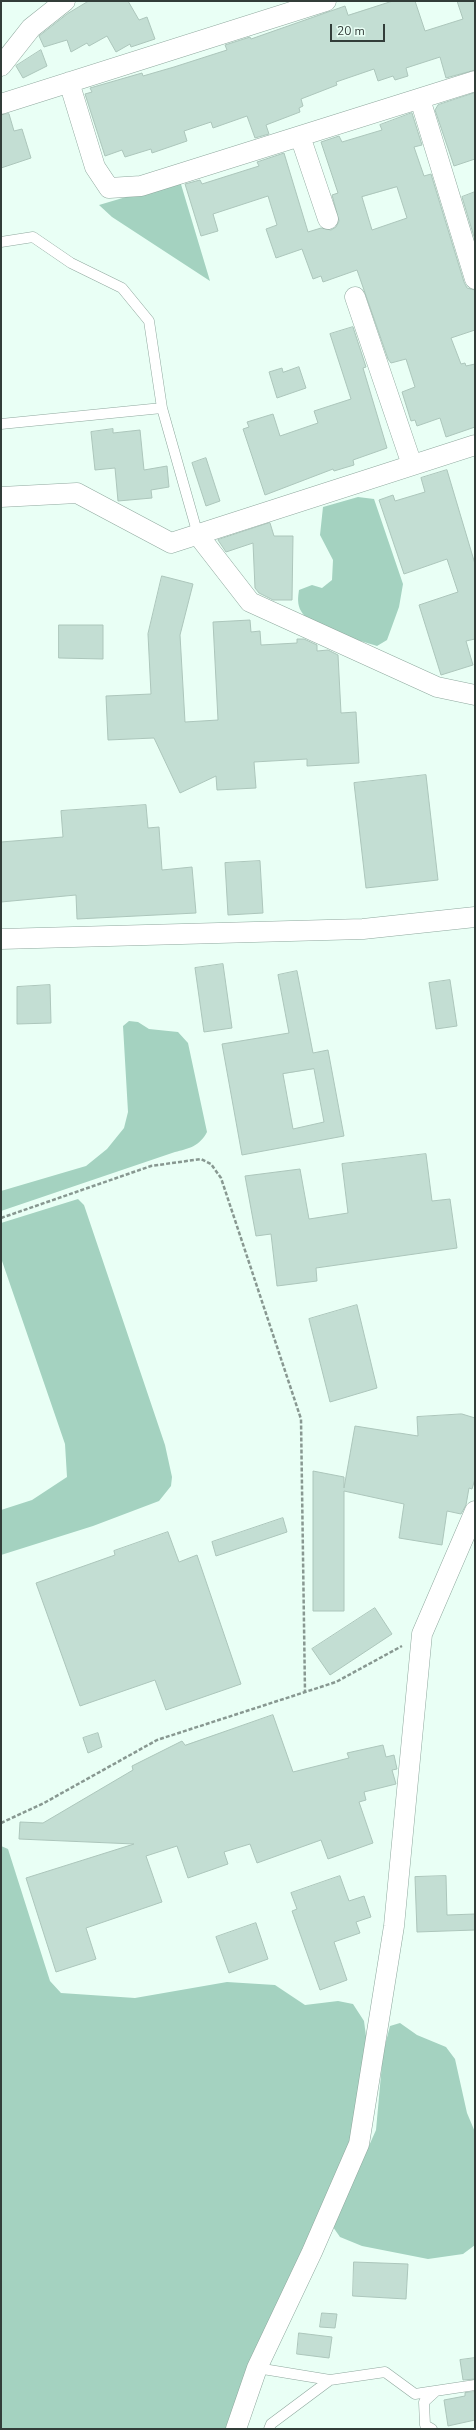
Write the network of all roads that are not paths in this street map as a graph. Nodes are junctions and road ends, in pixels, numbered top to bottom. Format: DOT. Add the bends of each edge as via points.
graph roads {
  1 [pos="65,1"];
  2 [pos="326,1"];
  3 [pos="1,66"];
  4 [pos="475,81"];
  5 [pos="69,82"];
  6 [pos="420,99"];
  7 [pos="1,104"];
  8 [pos="300,136"];
  9 [pos="328,219"];
  10 [pos="1,242"];
  11 [pos="475,279"];
  12 [pos="355,297"];
  13 [pos="162,408"];
  14 [pos="1,424"];
  15 [pos="475,445"];
  16 [pos="412,464"];
  17 [pos="1,497"];
  18 [pos="198,535"];
  19 [pos="475,695"];
  20 [pos="475,917"];
  21 [pos="1,940"];
  22 [pos="475,1511"];
  23 [pos="257,2368"];
  24 [pos="330,2380"];
  25 [pos="475,2385"];
  26 [pos="436,2391"];
  27 [pos="236,2429"];
  28 [pos="269,2429"];
  29 [pos="432,2429"];
  1 -- 3 [label="street" via="31,28"];
  2 -- 5 [label="street"];
  4 -- 6 [label="street"];
  5 -- 7 [label="street"];
  5 -- 8 [label="street" via="95,168 109,188 141,186"];
  6 -- 8 [label="street"];
  6 -- 11 [label="street"];
  8 -- 9 [label="street"];
  10 -- 13 [label="lane" via="33,237 71,263 122,288 148,321"];
  12 -- 16 [label="street"];
  13 -- 14 [label="lane"];
  13 -- 18 [label="lane"];
  15 -- 16 [label="street"];
  16 -- 18 [label="street"];
  17 -- 18 [label="street" via="77,493 171,543"];
  18 -- 19 [label="street" via="250,602 437,687"];
  20 -- 21 [label="street" via="362,929"];
  22 -- 23 [label="street" via="422,1634 394,1926 359,2144"];
  23 -- 24 [label="lane"];
  23 -- 27 [label="street"];
  24 -- 26 [label="lane" via="385,2372 414,2394"];
  24 -- 28 [label="lane" via="271,2424"];
  25 -- 26 [label="lane"];
  26 -- 29 [label="lane" via="424,2402 425,2425"];
}
